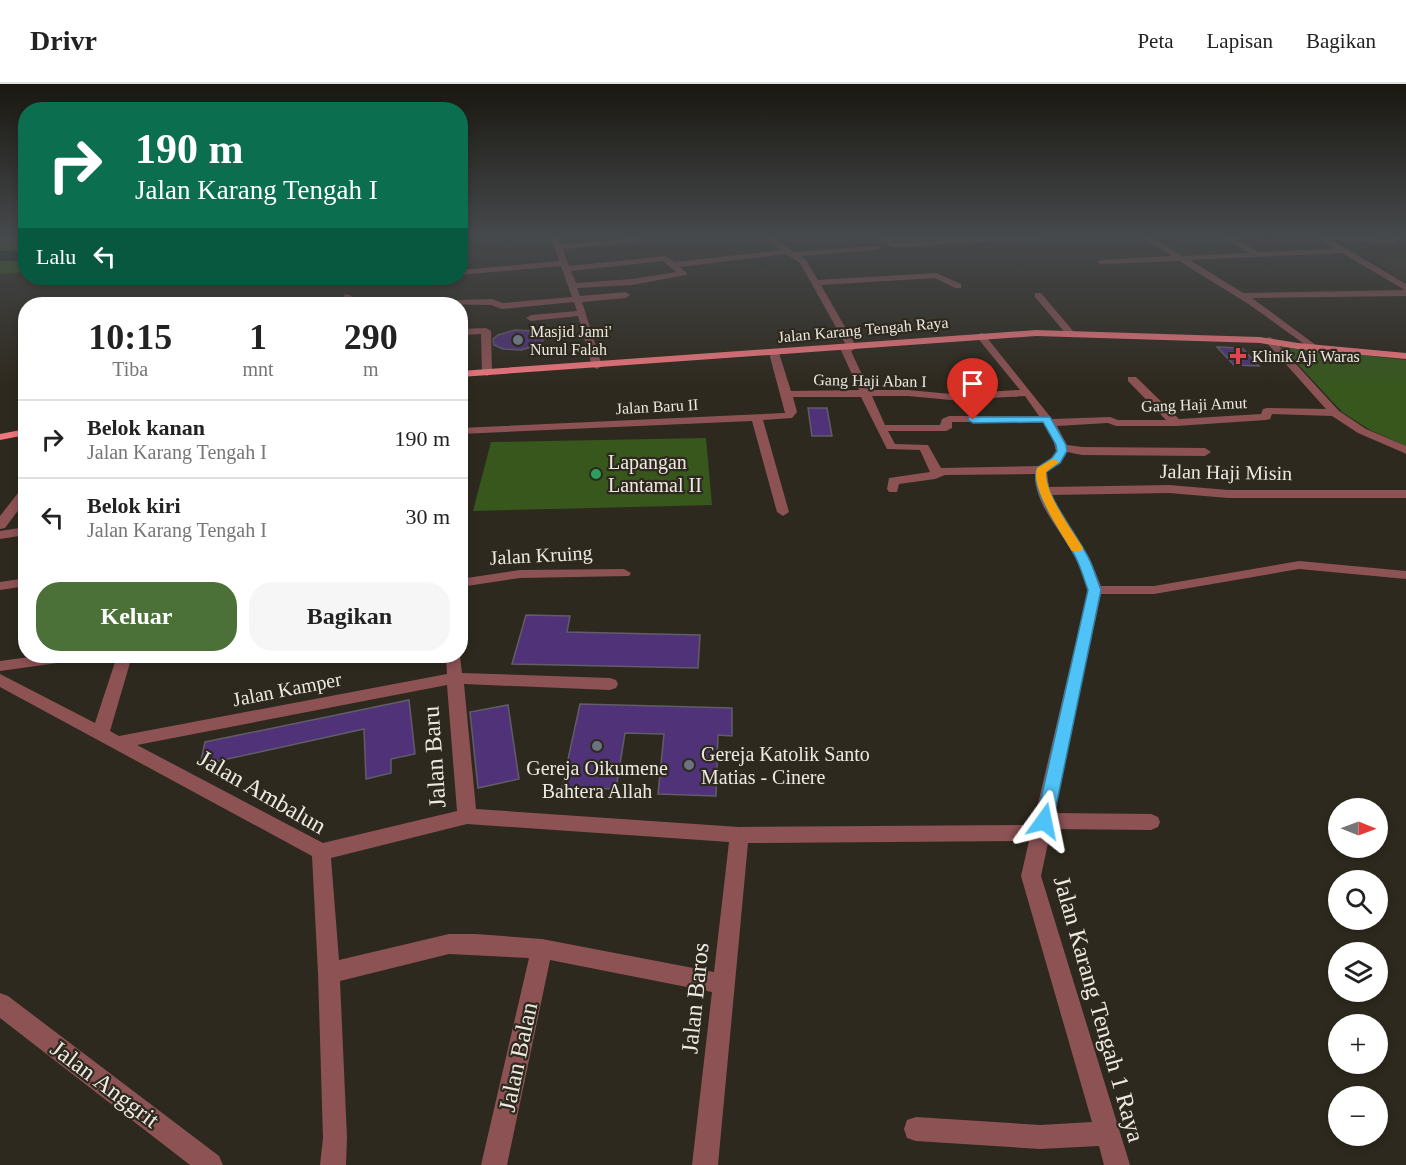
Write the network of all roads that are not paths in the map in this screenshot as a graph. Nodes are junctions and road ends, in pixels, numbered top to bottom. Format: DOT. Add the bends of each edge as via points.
graph roads {
  1 [pos="580,285"];
  2 [pos="817,285"];
  3 [pos="1225,285"];
  4 [pos="572,286"];
  5 [pos="1406,293"];
  6 [pos="626,295"];
  7 [pos="1038,295"];
  8 [pos="577,298"];
  9 [pos="1248,300"];
  10 [pos="468,303"];
  11 [pos="582,313"];
  12 [pos="531,318"];
  13 [pos="468,332"];
  14 [pos="1070,333"];
  15 [pos="981,336"];
  16 [pos="1269,340"];
  17 [pos="1313,343"];
  18 [pos="848,348"];
  19 [pos="1406,348"];
  20 [pos="774,353"];
  21 [pos="1406,356"];
  22 [pos="597,366"];
  23 [pos="487,372"];
  24 [pos="468,373"];
  25 [pos="1132,379"];
  26 [pos="867,393"];
  27 [pos="1027,393"];
  28 [pos="785,394"];
  29 [pos="1335,412"];
  30 [pos="757,418"];
  31 [pos="1047,421"];
  32 [pos="1176,423"];
  33 [pos="880,428"];
  34 [pos="468,431"];
  35 [pos="18,434"];
  36 [pos="0,437"];
  37 [pos="1062,448"];
  38 [pos="1406,450"];
  39 [pos="1205,452"];
  40 [pos="1041,470"];
  41 [pos="937,473"];
  42 [pos="893,489"];
  43 [pos="1045,491"];
  44 [pos="1406,494"];
  45 [pos="18,501"];
  46 [pos="783,512"];
  47 [pos="0,525"];
  48 [pos="18,532"];
  49 [pos="0,535"];
  50 [pos="624,573"];
  51 [pos="1406,575"];
  52 [pos="468,582"];
  53 [pos="18,583"];
  54 [pos="0,586"];
  55 [pos="1095,590"];
  56 [pos="22,663"];
  57 [pos="124,663"];
  58 [pos="453,663"];
  59 [pos="0,666"];
  60 [pos="453,678"];
  61 [pos="0,680"];
  62 [pos="610,684"];
  63 [pos="108,739"];
  64 [pos="467,816"];
  65 [pos="1151,822"];
  66 [pos="1043,827"];
  67 [pos="739,836"];
  68 [pos="321,852"];
  69 [pos="542,949"];
  70 [pos="329,973"];
  71 [pos="724,984"];
  72 [pos="0,1004"];
  73 [pos="916,1129"];
  74 [pos="1108,1132"];
  75 [pos="210,1165"];
  76 [pos="333,1165"];
  77 [pos="494,1165"];
  78 [pos="705,1165"];
  79 [pos="1117,1165"];
  1 -- 4 [label="street"];
  2 -- 18 [label="street"];
  3 -- 9 [label="street"];
  4 -- 8 [label="street"];
  5 -- 9 [label="street"];
  6 -- 8 [label="street"];
  7 -- 14 [label="street"];
  8 -- 10 [label="street" via="502,306 492,302"];
  8 -- 11 [label="street"];
  9 -- 17 [label="street"];
  11 -- 12 [label="street"];
  11 -- 22 [label="street"];
  13 -- 23 [label="street" via="486,331"];
  14 -- 15 [label="main road, Jalan Karang Tengah Raya"];
  14 -- 16 [label="main road, Jalan Karang Tengah Raya"];
  15 -- 18 [label="main road, Jalan Karang Tengah Raya"];
  15 -- 27 [label="street"];
  16 -- 17 [label="main road, Jalan Karang Tengah Raya"];
  16 -- 17 [label="main road, Jalan Karang Tengah Raya"];
  16 -- 29 [label="street"];
  17 -- 19 [label="main road, Jalan Karang Tengah Raya"];
  17 -- 21 [label="main road, Jalan Karang Tengah Raya"];
  18 -- 20 [label="main road, Jalan Karang Tengah Raya"];
  18 -- 26 [label="street"];
  20 -- 22 [label="main road, Jalan Karang Tengah Raya"];
  20 -- 28 [label="street, Jalan Baru II"];
  22 -- 23 [label="main road, Jalan Karang Tengah Raya"];
  23 -- 24 [label="main road, Jalan Karang Tengah Raya"];
  25 -- 32 [label="street"];
  26 -- 27 [label="street, Gang Haji Aban I"];
  26 -- 28 [label="street, Gang Haji Aban I"];
  26 -- 33 [label="street"];
  27 -- 31 [label="street"];
  28 -- 30 [label="street, Jalan Baru II" via="791,416"];
  29 -- 32 [label="street, Gang Haji Amut" via="1267,411 1266,417"];
  29 -- 38 [label="street" via="1362,431"];
  30 -- 34 [label="street, Jalan Baru II"];
  30 -- 46 [label="street"];
  31 -- 32 [label="street, Gang Haji Amut"];
  31 -- 33 [label="street, Gang Haji Amut" via="949,419 946,428"];
  31 -- 37 [label="street"];
  33 -- 41 [label="street" via="891,447 924,447"];
  35 -- 36 [label="main road"];
  37 -- 39 [label="street"];
  37 -- 40 [label="street" via="1056,460"];
  40 -- 41 [label="street"];
  40 -- 43 [label="street"];
  41 -- 42 [label="street" via="892,481"];
  43 -- 44 [label="street, Jalan Haji Misin" via="1168,489 1228,494"];
  43 -- 55 [label="street" via="1083,558"];
  45 -- 47 [label="street"];
  48 -- 49 [label="street"];
  50 -- 52 [label="street, Jalan Kruing" via="520,574"];
  51 -- 55 [label="street" via="1299,565 1154,590"];
  53 -- 54 [label="street"];
  55 -- 66 [label="street, Jalan Karang Tengah 1 Raya"];
  56 -- 59 [label="street"];
  57 -- 63 [label="street"];
  58 -- 60 [label="street, Jalan Baru"];
  60 -- 62 [label="street, Jalan Kamper"];
  60 -- 63 [label="street, Jalan Kamper"];
  60 -- 64 [label="street, Jalan Baru"];
  61 -- 63 [label="street, Jalan Ambalun"];
  63 -- 68 [label="street, Jalan Ambalun"];
  64 -- 67 [label="street"];
  64 -- 68 [label="street, Jalan Baru"];
  65 -- 66 [label="street"];
  66 -- 67 [label="street"];
  66 -- 74 [label="street, Jalan Karang Tengah 1 Raya" via="1032,864 1034,891"];
  67 -- 71 [label="street, Jalan Baros"];
  68 -- 70 [label="street, Jalan Ambalun"];
  69 -- 70 [label="street" via="450,944"];
  69 -- 71 [label="street"];
  69 -- 77 [label="street, Jalan Balan"];
  70 -- 76 [label="street, Jalan Ambalun"];
  71 -- 78 [label="street, Jalan Baros"];
  72 -- 75 [label="street, Jalan Anggrit"];
  73 -- 74 [label="street" via="1040,1137"];
  74 -- 79 [label="street, Jalan Karang Tengah 1 Raya"];
}
